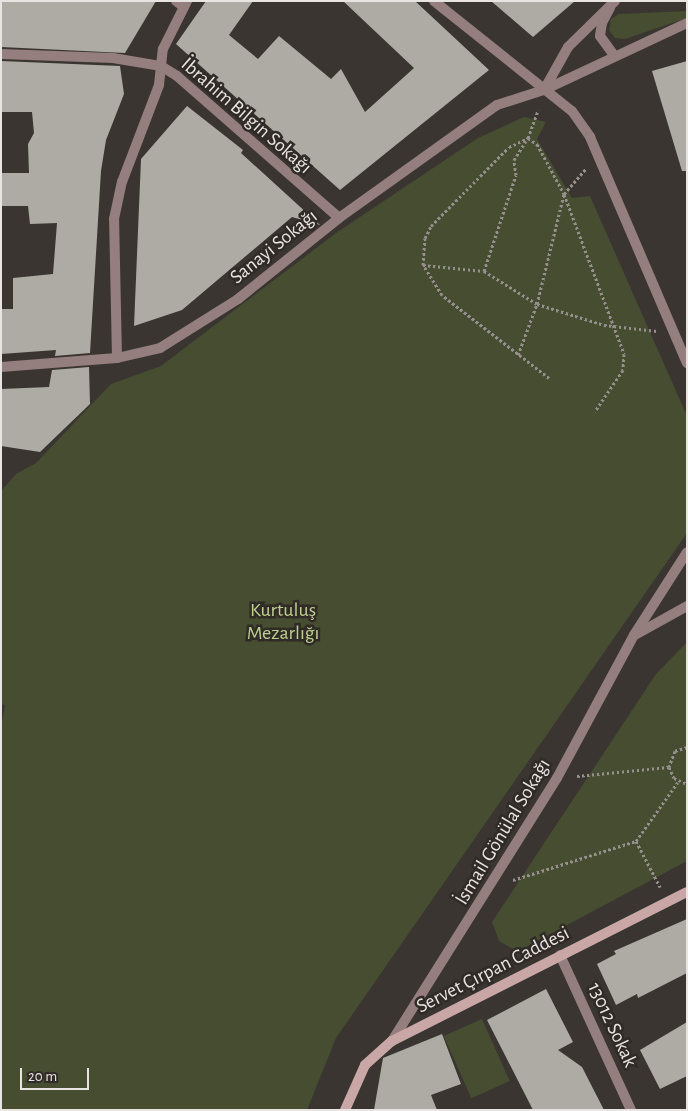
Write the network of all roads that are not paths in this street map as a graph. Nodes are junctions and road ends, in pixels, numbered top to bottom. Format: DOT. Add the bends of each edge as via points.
graph roads {
  1 [pos="434,1"];
  2 [pos="615,1"];
  3 [pos="182,3"];
  4 [pos="687,23"];
  5 [pos="1,54"];
  6 [pos="614,55"];
  7 [pos="160,66"];
  8 [pos="544,90"];
  9 [pos="339,218"];
  10 [pos="117,358"];
  11 [pos="687,363"];
  12 [pos="1,366"];
  13 [pos="687,552"];
  14 [pos="687,606"];
  15 [pos="634,636"];
  16 [pos="687,892"];
  17 [pos="560,955"];
  18 [pos="392,1041"];
  19 [pos="344,1110"];
  20 [pos="631,1110"];
  1 -- 8 [label="street"];
  2 -- 6 [label="street" via="602,23 600,36"];
  2 -- 8 [label="street" via="568,47"];
  3 -- 7 [label="street" via="170,28"];
  4 -- 6 [label="street, Sanayi Sokağı"];
  5 -- 7 [label="street, İbrahim Bilgin Sokağı" via="113,58"];
  6 -- 8 [label="street, Sanayi Sokağı"];
  7 -- 9 [label="street, İbrahim Bilgin Sokağı" via="178,76"];
  7 -- 10 [label="street" via="153,105 122,182 114,219"];
  8 -- 9 [label="street, Sanayi Sokağı" via="497,105"];
  8 -- 11 [label="street" via="572,111 598,155"];
  9 -- 10 [label="street, Sanayi Sokağı" via="238,299 184,336 160,348"];
  10 -- 12 [label="street, Sanayi Sokağı"];
  13 -- 15 [label="street, İsmail Gönülal Sokağı"];
  14 -- 15 [label="street"];
  15 -- 18 [label="street, İsmail Gönülal Sokağı" via="557,778"];
  16 -- 17 [label="main road, Servet Çırpan Caddesi"];
  17 -- 18 [label="main road, Servet Çırpan Caddesi"];
  17 -- 20 [label="street, 13012 Sokak"];
  18 -- 19 [label="main road, Servet Çırpan Caddesi" via="365,1065"];
}
